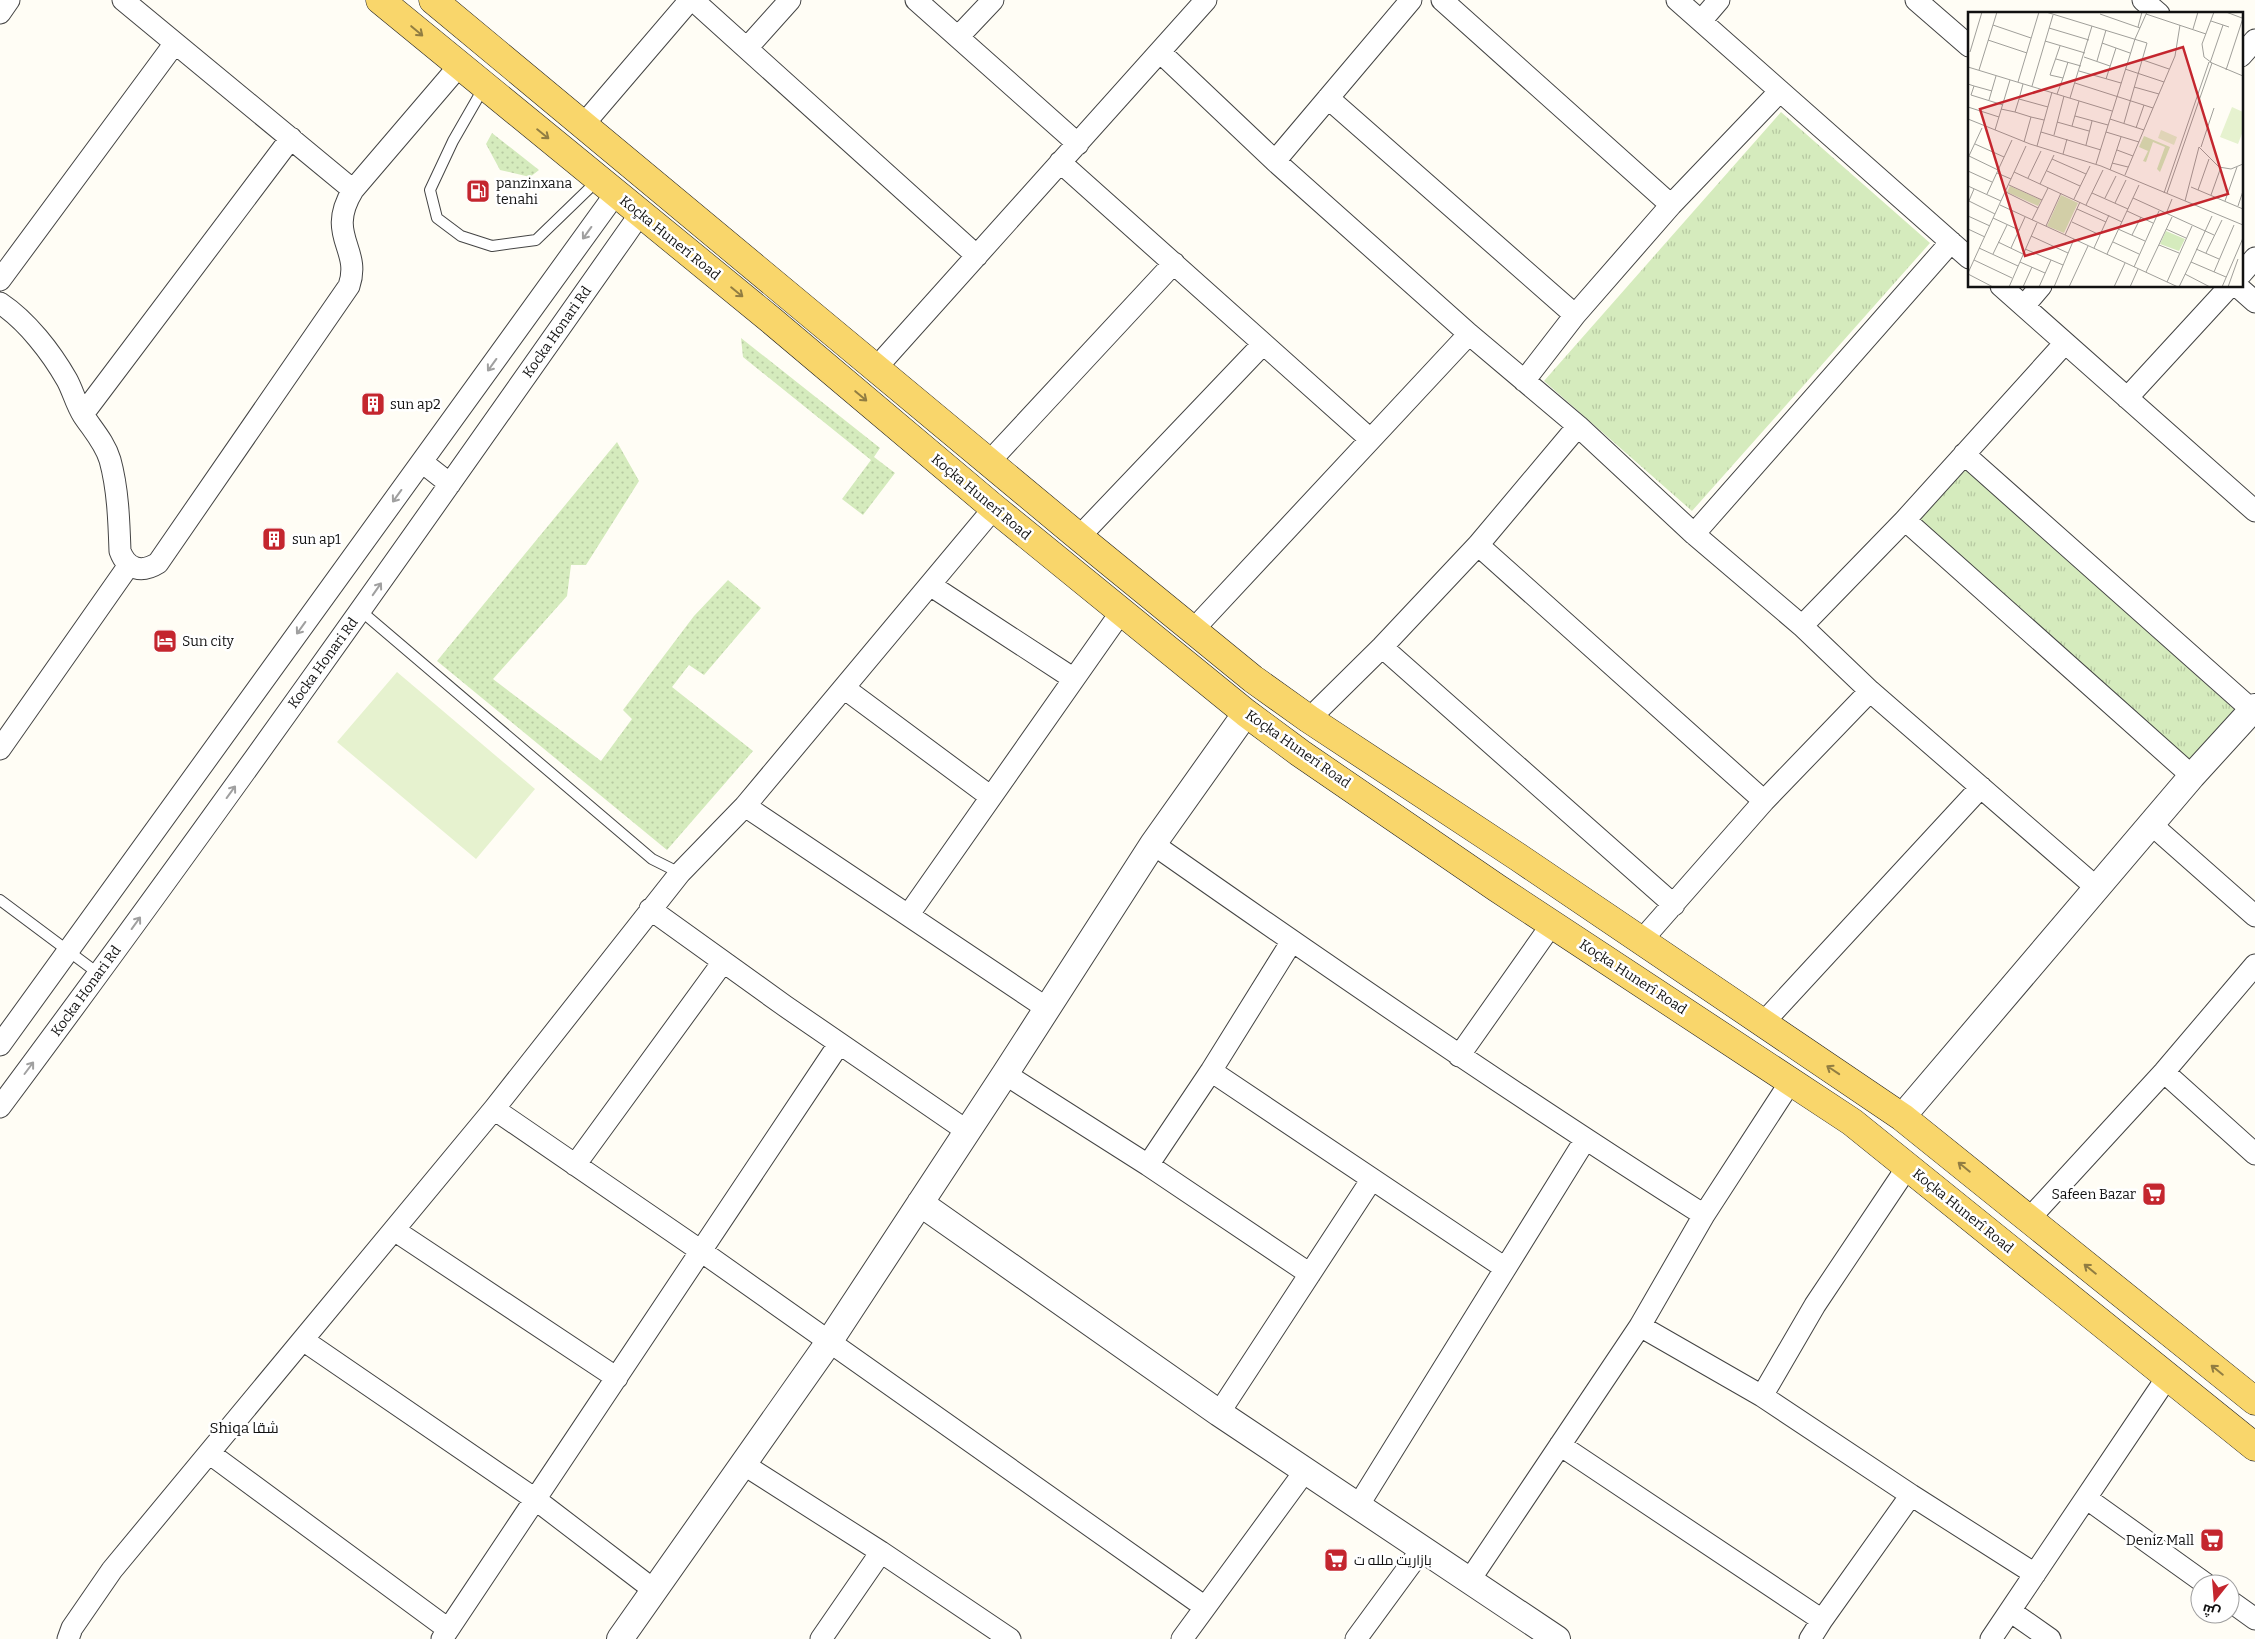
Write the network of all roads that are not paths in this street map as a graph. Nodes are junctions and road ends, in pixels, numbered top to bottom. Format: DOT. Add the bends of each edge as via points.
graph roads {
  1 [pos="9,0"];
  2 [pos="123,0"];
  3 [pos="380,0"];
  4 [pos="433,0"];
  5 [pos="692,0"];
  6 [pos="790,0"];
  7 [pos="916,0"];
  8 [pos="994,0"];
  9 [pos="1206,0"];
  10 [pos="1411,0"];
  11 [pos="1442,0"];
  12 [pos="1677,0"];
  13 [pos="1719,0"];
  14 [pos="1916,0"];
  15 [pos="2143,0"];
  16 [pos="2157,12"];
  17 [pos="0,13"];
  18 [pos="1701,21"];
  19 [pos="958,37"];
  20 [pos="2255,40"];
  21 [pos="175,44"];
  22 [pos="1968,45"];
  23 [pos="747,48"];
  24 [pos="1160,52"];
  25 [pos="2242,55"];
  26 [pos="459,66"];
  27 [pos="484,86"];
  28 [pos="1780,91"];
  29 [pos="1328,98"];
  30 [pos="584,125"];
  31 [pos="291,138"];
  32 [pos="1078,144"];
  33 [pos="1275,161"];
  34 [pos="1060,162"];
  35 [pos="607,186"];
  36 [pos="353,190"];
  37 [pos="1672,205"];
  38 [pos="640,214"];
  39 [pos="1951,242"];
  40 [pos="977,256"];
  41 [pos="1968,257"];
  42 [pos="2255,258"];
  43 [pos="1174,263"];
  44 [pos="2242,273"];
  45 [pos="0,280"];
  46 [pos="2003,288"];
  47 [pos="2039,288"];
  48 [pos="2228,288"];
  49 [pos="2240,288"];
  50 [pos="2255,302"];
  51 [pos="0,303"];
  52 [pos="2024,306"];
  53 [pos="1574,315"];
  54 [pos="1469,334"];
  55 [pos="2065,343"];
  56 [pos="1263,344"];
  57 [pos="876,368"];
  58 [pos="1524,381"];
  59 [pos="2128,398"];
  60 [pos="83,414"];
  61 [pos="1578,426"];
  62 [pos="1370,439"];
  63 [pos="1964,454"];
  64 [pos="422,462"];
  65 [pos="989,462"];
  66 [pos="450,484"];
  67 [pos="994,508"];
  68 [pos="2255,511"];
  69 [pos="1905,520"];
  70 [pos="1694,534"];
  71 [pos="1079,537"];
  72 [pos="1478,545"];
  73 [pos="129,565"];
  74 [pos="930,585"];
  75 [pos="361,611"];
  76 [pos="1121,612"];
  77 [pos="1802,626"];
  78 [pos="1192,630"];
  79 [pos="1382,647"];
  80 [pos="1074,679"];
  81 [pos="844,688"];
  82 [pos="1870,691"];
  83 [pos="2253,708"];
  84 [pos="1246,713"];
  85 [pos="1309,719"];
  86 [pos="0,749"];
  87 [pos="2192,776"];
  88 [pos="1981,787"];
  89 [pos="991,797"];
  90 [pos="1764,801"];
  91 [pos="745,806"];
  92 [pos="2152,825"];
  93 [pos="1152,844"];
  94 [pos="1518,857"];
  95 [pos="680,873"];
  96 [pos="1497,888"];
  97 [pos="2098,889"];
  98 [pos="0,900"];
  99 [pos="1674,905"];
  100 [pos="650,909"];
  101 [pos="909,914"];
  102 [pos="2255,916"];
  103 [pos="1552,924"];
  104 [pos="1292,941"];
  105 [pos="1642,941"];
  106 [pos="68,951"];
  107 [pos="723,962"];
  108 [pos="2255,965"];
  109 [pos="99,974"];
  110 [pos="1048,1008"];
  111 [pos="1763,1023"];
  112 [pos="839,1044"];
  113 [pos="0,1046"];
  114 [pos="1459,1056"];
  115 [pos="1211,1071"];
  116 [pos="2164,1072"];
  117 [pos="1005,1074"];
  118 [pos="1791,1081"];
  119 [pos="0,1108"];
  120 [pos="494,1109"];
  121 [pos="1902,1117"];
  122 [pos="967,1132"];
  123 [pos="1585,1140"];
  124 [pos="2255,1154"];
  125 [pos="574,1165"];
  126 [pos="1148,1165"];
  127 [pos="1908,1166"];
  128 [pos="1372,1179"];
  129 [pos="920,1203"];
  130 [pos="1704,1215"];
  131 [pos="2028,1219"];
  132 [pos="394,1230"];
  133 [pos="701,1252"];
  134 [pos="1505,1268"];
  135 [pos="1310,1274"];
  136 [pos="1640,1326"];
  137 [pos="303,1340"];
  138 [pos="829,1342"];
  139 [pos="2168,1376"];
  140 [pos="616,1378"];
  141 [pos="1762,1396"];
  142 [pos="2255,1401"];
  143 [pos="1219,1413"];
  144 [pos="1560,1445"];
  145 [pos="2255,1447"];
  146 [pos="209,1453"];
  147 [pos="743,1464"];
  148 [pos="1305,1471"];
  149 [pos="1911,1495"];
  150 [pos="2086,1498"];
  151 [pos="535,1499"];
  152 [pos="1358,1506"];
  153 [pos="1422,1549"];
  154 [pos="881,1552"];
  155 [pos="2035,1574"];
  156 [pos="2192,1574"];
  157 [pos="1469,1580"];
  158 [pos="654,1590"];
  159 [pos="1205,1607"];
  160 [pos="2240,1608"];
  161 [pos="2010,1611"];
  162 [pos="2255,1619"];
  163 [pos="1822,1620"];
  164 [pos="445,1634"];
  165 [pos="68,1639"];
  166 [pos="620,1639"];
  167 [pos="821,1639"];
  168 [pos="1010,1639"];
  169 [pos="1182,1639"];
  170 [pos="1356,1639"];
  171 [pos="1557,1639"];
  172 [pos="1810,1639"];
  173 [pos="1991,1639"];
  174 [pos="2050,1639"];
  1 -- 17 [label="street"];
  2 -- 21 [label="street"];
  3 -- 26 [label="main road, Koçka Hunerî Road, one-way"];
  4 -- 30 [label="main road"];
  5 -- 23 [label="street"];
  5 -- 30 [label="street"];
  6 -- 23 [label="street"];
  7 -- 19 [label="street"];
  8 -- 19 [label="street"];
  9 -- 24 [label="street"];
  10 -- 29 [label="street"];
  11 -- 37 [label="street"];
  12 -- 18 [label="street"];
  13 -- 18 [label="street"];
  14 -- 22 [label="street"];
  15 -- 16 [label="street"];
  18 -- 28 [label="street"];
  19 -- 32 [label="street"];
  20 -- 25 [label="street"];
  21 -- 31 [label="street"];
  21 -- 45 [label="street"];
  23 -- 40 [label="street"];
  24 -- 32 [label="street"];
  24 -- 33 [label="street"];
  26 -- 27 [label="main road, Koçka Hunerî Road"];
  26 -- 36 [label="street"];
  27 -- 35 [label="main road, Koçka Hunerî Road, one-way"];
  27 -- 35 [label="lane" via="430,190 437,218 462,236 492,246 536,240"];
  28 -- 37 [label="street"];
  28 -- 39 [label="street"];
  29 -- 33 [label="street"];
  29 -- 53 [label="street"];
  30 -- 57 [label="main road"];
  31 -- 36 [label="street"];
  31 -- 60 [label="street"];
  32 -- 34 [label="street"];
  33 -- 54 [label="street"];
  34 -- 40 [label="street"];
  34 -- 43 [label="street"];
  35 -- 38 [label="main road, Koçka Hunerî Road"];
  35 -- 64 [label="street, one-way"];
  36 -- 73 [label="street" via="341,222 353,269 345,293 158,563 139,569"];
  37 -- 53 [label="street"];
  38 -- 66 [label="street, Kocka Honari Rd"];
  38 -- 67 [label="main road, Koçka Hunerî Road, one-way"];
  39 -- 41 [label="street"];
  39 -- 70 [label="street"];
  40 -- 57 [label="street"];
  42 -- 44 [label="street"];
  43 -- 56 [label="street"];
  43 -- 65 [label="street"];
  46 -- 52 [label="street"];
  47 -- 52 [label="street"];
  48 -- 59 [label="street"];
  49 -- 50 [label="street"];
  51 -- 60 [label="street" via="29,328 49,353 67,380"];
  52 -- 55 [label="street"];
  53 -- 58 [label="street"];
  54 -- 58 [label="street"];
  54 -- 62 [label="street"];
  55 -- 59 [label="street"];
  55 -- 63 [label="street"];
  56 -- 62 [label="street"];
  56 -- 71 [label="street"];
  57 -- 65 [label="main road"];
  58 -- 61 [label="street"];
  59 -- 68 [label="street"];
  60 -- 73 [label="street" via="98,434 110,460 116,491 120,551"];
  61 -- 70 [label="street"];
  61 -- 72 [label="street"];
  62 -- 78 [label="street"];
  63 -- 69 [label="street"];
  63 -- 83 [label="street"];
  64 -- 66 [label="street"];
  64 -- 106 [label="street, one-way"];
  65 -- 71 [label="main road"];
  75 -- 66 [label="street, Kocka Honari Rd, one-way"];
  67 -- 74 [label="street"];
  67 -- 76 [label="main road, Koçka Hunerî Road"];
  69 -- 77 [label="street"];
  69 -- 87 [label="street"];
  70 -- 77 [label="street"];
  71 -- 78 [label="main road"];
  72 -- 79 [label="street"];
  72 -- 90 [label="street"];
  73 -- 86 [label="street"];
  74 -- 80 [label="street"];
  74 -- 81 [label="street"];
  75 -- 95 [label="lane" via="652,859"];
  109 -- 75 [label="street, Kocka Honari Rd, one-way"];
  76 -- 80 [label="street"];
  76 -- 84 [label="main road, Koçka Hunerî Road"];
  77 -- 82 [label="street"];
  78 -- 85 [label="main road"];
  79 -- 85 [label="street"];
  79 -- 99 [label="street"];
  80 -- 89 [label="street"];
  81 -- 89 [label="street"];
  81 -- 91 [label="street"];
  82 -- 88 [label="street"];
  82 -- 90 [label="street"];
  83 -- 87 [label="street"];
  84 -- 93 [label="street"];
  84 -- 96 [label="main road, Koçka Hunerî Road"];
  85 -- 94 [label="main road"];
  87 -- 92 [label="street"];
  88 -- 97 [label="street"];
  88 -- 111 [label="street"];
  89 -- 101 [label="street"];
  90 -- 99 [label="street"];
  91 -- 95 [label="street"];
  91 -- 101 [label="street"];
  92 -- 97 [label="street"];
  92 -- 102 [label="street"];
  93 -- 104 [label="street"];
  93 -- 110 [label="street"];
  94 -- 96 [label="main road"];
  94 -- 105 [label="main road"];
  95 -- 100 [label="street"];
  96 -- 103 [label="main road, Koçka Hunerî Road"];
  97 -- 121 [label="street"];
  98 -- 106 [label="lane"];
  99 -- 105 [label="street"];
  100 -- 107 [label="street"];
  100 -- 120 [label="street"];
  101 -- 110 [label="street"];
  103 -- 114 [label="street"];
  103 -- 118 [label="main road, Koçka Hunerî Road"];
  104 -- 114 [label="street"];
  104 -- 115 [label="street"];
  105 -- 111 [label="main road"];
  106 -- 109 [label="lane"];
  106 -- 113 [label="street"];
  107 -- 112 [label="street"];
  107 -- 125 [label="street"];
  108 -- 116 [label="street"];
  119 -- 109 [label="street, Kocka Honari Rd, one-way"];
  110 -- 117 [label="street"];
  121 -- 111 [label="main road, one-way"];
  112 -- 122 [label="street"];
  112 -- 133 [label="street"];
  114 -- 123 [label="street"];
  115 -- 126 [label="street"];
  115 -- 128 [label="street"];
  116 -- 124 [label="street"];
  116 -- 131 [label="street"];
  117 -- 122 [label="street"];
  117 -- 126 [label="street"];
  118 -- 127 [label="main road, Koçka Hunerî Road" via="1852,1122"];
  118 -- 130 [label="street"];
  120 -- 125 [label="street"];
  120 -- 132 [label="street"];
  131 -- 121 [label="main road, one-way"];
  122 -- 129 [label="street"];
  123 -- 130 [label="street"];
  123 -- 134 [label="street"];
  125 -- 133 [label="street"];
  126 -- 135 [label="street"];
  127 -- 139 [label="main road, Koçka Hunerî Road"];
  127 -- 141 [label="street" via="1815,1305"];
  128 -- 134 [label="street"];
  128 -- 135 [label="street"];
  129 -- 138 [label="street"];
  129 -- 143 [label="street"];
  130 -- 136 [label="street"];
  142 -- 131 [label="main road, one-way"];
  132 -- 137 [label="street"];
  132 -- 140 [label="street"];
  133 -- 138 [label="street"];
  133 -- 140 [label="street"];
  134 -- 152 [label="street"];
  135 -- 143 [label="street"];
  136 -- 141 [label="street"];
  136 -- 144 [label="street"];
  137 -- 146 [label="street"];
  137 -- 151 [label="street"];
  138 -- 147 [label="street"];
  138 -- 159 [label="street"];
  139 -- 145 [label="main road, Koçka Hunerî Road"];
  139 -- 150 [label="street"];
  140 -- 151 [label="street"];
  141 -- 149 [label="street"];
  143 -- 148 [label="street"];
  144 -- 157 [label="street"];
  144 -- 163 [label="street"];
  146 -- 164 [label="street"];
  146 -- 165 [label="street" via="112,1570 72,1628"];
  147 -- 154 [label="street"];
  147 -- 158 [label="street"];
  148 -- 152 [label="street"];
  148 -- 159 [label="street"];
  149 -- 155 [label="street"];
  149 -- 163 [label="street"];
  150 -- 155 [label="street"];
  150 -- 156 [label="street"];
  151 -- 158 [label="street"];
  151 -- 164 [label="street"];
  152 -- 153 [label="street"];
  153 -- 157 [label="street"];
  153 -- 170 [label="street"];
  154 -- 167 [label="street"];
  154 -- 168 [label="street"];
  155 -- 161 [label="street"];
  157 -- 171 [label="street"];
  158 -- 166 [label="street"];
  159 -- 169 [label="street"];
  160 -- 162 [label="street"];
  161 -- 173 [label="street"];
  161 -- 174 [label="street"];
  163 -- 172 [label="street"];
}
